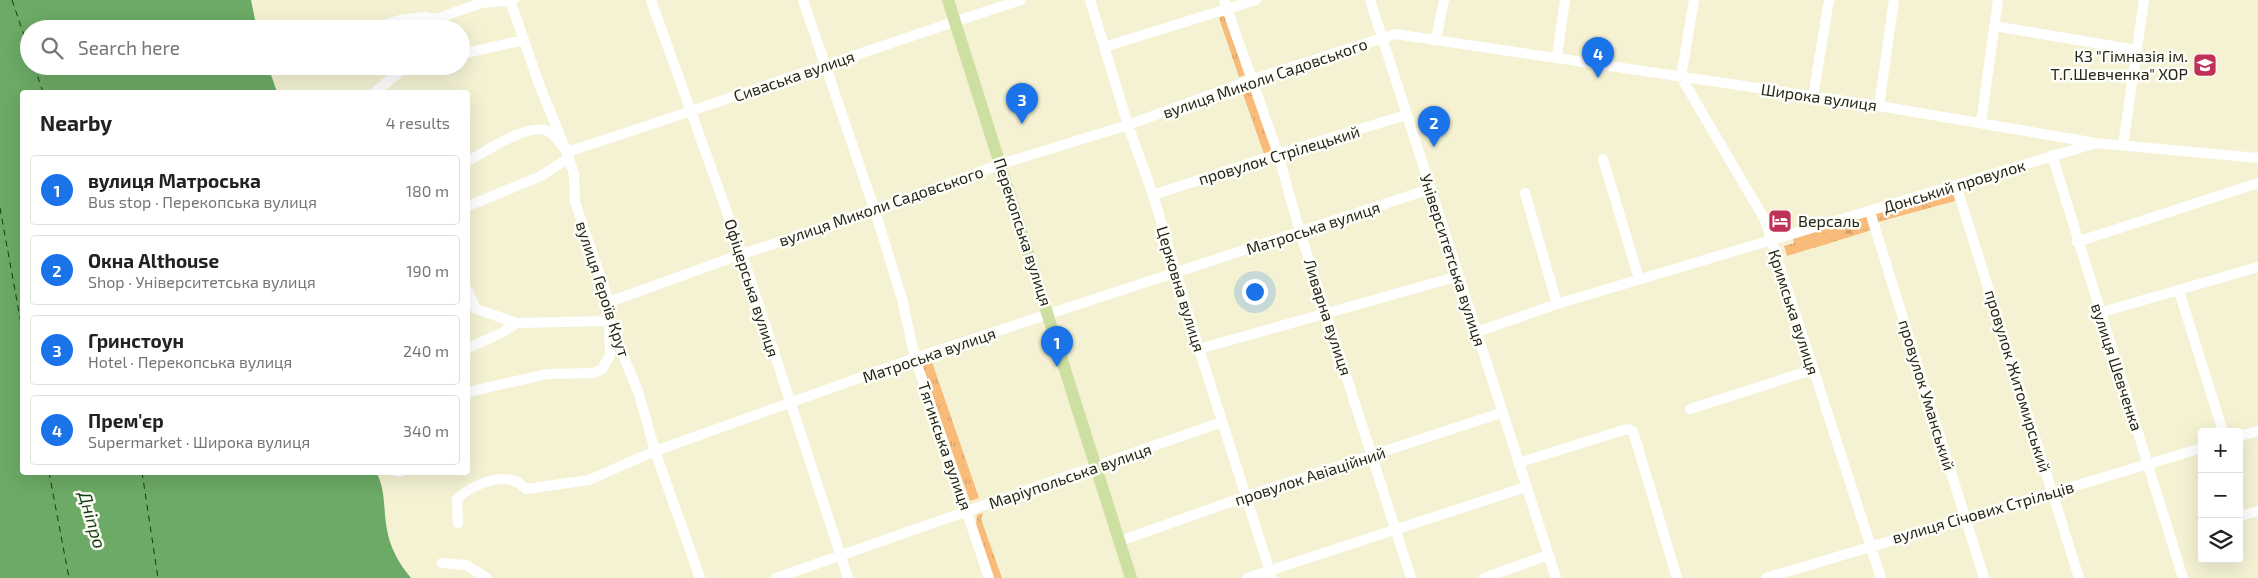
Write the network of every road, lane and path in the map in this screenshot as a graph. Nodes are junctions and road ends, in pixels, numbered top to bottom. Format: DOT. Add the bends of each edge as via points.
graph roads {
  1 [pos="512,0"];
  2 [pos="651,0"];
  3 [pos="803,0"];
  4 [pos="948,0"];
  5 [pos="1021,0"];
  6 [pos="1090,0"];
  7 [pos="1256,0"];
  8 [pos="1370,0"];
  9 [pos="1444,0"];
  10 [pos="1565,0"];
  11 [pos="1694,0"];
  12 [pos="1829,0"];
  13 [pos="1894,0"];
  14 [pos="1998,0"];
  15 [pos="2144,0"];
  16 [pos="1225,5"];
  17 [pos="400,20"];
  18 [pos="955,21"];
  19 [pos="1994,26"];
  20 [pos="1382,37"];
  21 [pos="1436,39"];
  22 [pos="524,40"];
  23 [pos="1104,47"];
  24 [pos="2136,50"];
  25 [pos="470,52"];
  26 [pos="1557,56"];
  27 [pos="823,64"];
  28 [pos="396,75"];
  29 [pos="1682,77"];
  30 [pos="1251,80"];
  31 [pos="377,90"];
  32 [pos="1813,97"];
  33 [pos="1879,106"];
  34 [pos="691,112"];
  35 [pos="1406,115"];
  36 [pos="1981,123"];
  37 [pos="1128,125"];
  38 [pos="2096,143"];
  39 [pos="2123,145"];
  40 [pos="1278,154"];
  41 [pos="568,155"];
  42 [pos="2052,155"];
  43 [pos="2258,158"];
  44 [pos="1603,159"];
  45 [pos="470,160"];
  46 [pos="1001,164"];
  47 [pos="2258,183"];
  48 [pos="1956,184"];
  49 [pos="1430,190"];
  50 [pos="1524,193"];
  51 [pos="1153,195"];
  52 [pos="470,205"];
  53 [pos="875,211"];
  54 [pos="1870,212"];
  55 [pos="1300,232"];
  56 [pos="1771,239"];
  57 [pos="2077,242"];
  58 [pos="742,254"];
  59 [pos="2258,267"];
  60 [pos="1176,273"];
  61 [pos="1459,276"];
  62 [pos="1639,279"];
  63 [pos="2179,291"];
  64 [pos="470,296"];
  65 [pos="609,302"];
  66 [pos="1556,304"];
  67 [pos="2100,313"];
  68 [pos="1327,315"];
  69 [pos="1049,316"];
  70 [pos="609,321"];
  71 [pos="517,323"];
  72 [pos="1477,332"];
  73 [pos="470,347"];
  74 [pos="1199,350"];
  75 [pos="915,358"];
  76 [pos="1812,370"];
  77 [pos="470,392"];
  78 [pos="791,404"];
  79 [pos="1690,409"];
  80 [pos="1501,413"];
  81 [pos="1222,422"];
  82 [pos="2222,428"];
  83 [pos="2258,431"];
  84 [pos="2243,435"];
  85 [pos="2198,449"];
  86 [pos="655,451"];
  87 [pos="1372,455"];
  88 [pos="1518,463"];
  89 [pos="2148,464"];
  90 [pos="1096,466"];
  91 [pos="1526,487"];
  92 [pos="2053,492"];
  93 [pos="1248,496"];
  94 [pos="968,511"];
  95 [pos="2258,511"];
  96 [pos="2243,515"];
  97 [pos="1966,517"];
  98 [pos="458,523"];
  99 [pos="1396,527"];
  100 [pos="1120,541"];
  101 [pos="1870,545"];
  102 [pos="840,555"];
  103 [pos="1548,555"];
  104 [pos="442,563"];
  105 [pos="1271,574"];
  106 [pos="487,578"];
  107 [pos="700,578"];
  108 [pos="776,578"];
  109 [pos="848,578"];
  110 [pos="989,578"];
  111 [pos="1131,578"];
  112 [pos="1247,578"];
  113 [pos="1411,578"];
  114 [pos="1484,578"];
  115 [pos="1556,578"];
  116 [pos="1677,578"];
  117 [pos="1766,578"];
  118 [pos="1881,578"];
  119 [pos="1984,578"];
  120 [pos="2079,578"];
  121 [pos="2183,578"];
  1 -- 17 [label="street" via="481,3 436,19"];
  1 -- 22 [label="street, вулиця Героїв Крут"];
  2 -- 34 [label="street, Офіцерська вулиця"];
  3 -- 27 [label="street, Тягинська вулиця"];
  4 -- 18 [label="main road, Перекопська вулиця"];
  5 -- 18 [label="street, Сиваська вулиця"];
  6 -- 23 [label="street, Церковна вулиця"];
  7 -- 16 [label="street"];
  8 -- 20 [label="street, Університетська вулиця"];
  9 -- 21 [label="street"];
  10 -- 26 [label="street"];
  11 -- 29 [label="street"];
  12 -- 32 [label="street"];
  13 -- 33 [label="street"];
  14 -- 19 [label="street"];
  15 -- 24 [label="street"];
  16 -- 23 [label="street"];
  16 -- 30 [label="street, Ливарна вулиця"];
  18 -- 27 [label="street, Сиваська вулиця"];
  18 -- 46 [label="main road, Перекопська вулиця"];
  19 -- 24 [label="street"];
  19 -- 36 [label="street"];
  20 -- 21 [label="street, Широка вулиця" via="1396,33"];
  20 -- 30 [label="street, вулиця Миколи Садовського"];
  20 -- 35 [label="street, Університетська вулиця"];
  21 -- 26 [label="street, Широка вулиця"];
  22 -- 25 [label="street"];
  22 -- 41 [label="street, вулиця Героїв Крут" via="538,84"];
  23 -- 37 [label="street, Церковна вулиця"];
  24 -- 39 [label="street"];
  26 -- 29 [label="street, Широка вулиця"];
  27 -- 34 [label="street, Сиваська вулиця"];
  27 -- 53 [label="street, Тягинська вулиця"];
  28 -- 31 [label="street"];
  29 -- 32 [label="street, Широка вулиця"];
  29 -- 56 [label="street, Кримська вулиця" via="1765,220"];
  30 -- 37 [label="street, вулиця Миколи Садовського"];
  30 -- 40 [label="street, Ливарна вулиця"];
  32 -- 33 [label="street, Широка вулиця"];
  33 -- 36 [label="street, Широка вулиця"];
  34 -- 41 [label="street, Сиваська вулиця"];
  34 -- 58 [label="street, Офіцерська вулиця"];
  35 -- 40 [label="street, провулок Стрілецький"];
  35 -- 49 [label="street, Університетська вулиця"];
  36 -- 38 [label="street, Широка вулиця"];
  37 -- 46 [label="street, вулиця Миколи Садовського"];
  37 -- 51 [label="street, Церковна вулиця"];
  38 -- 39 [label="street, Широка вулиця"];
  38 -- 42 [label="street, Донський провулок"];
  39 -- 43 [label="street, Широка вулиця"];
  40 -- 51 [label="street, провулок Стрілецький"];
  40 -- 55 [label="street, Ливарна вулиця"];
  41 -- 45 [label="street" via="549,132 540,129 515,135"];
  41 -- 52 [label="street, Сиваська вулиця" via="541,176"];
  41 -- 65 [label="street, вулиця Героїв Крут" via="574,176 575,202"];
  42 -- 48 [label="street, Донський провулок"];
  42 -- 57 [label="street, вулиця Шевченка"];
  44 -- 62 [label="street"];
  46 -- 53 [label="street, вулиця Миколи Садовського"];
  46 -- 69 [label="main road, Перекопська вулиця"];
  47 -- 57 [label="street"];
  48 -- 54 [label="street, Донський провулок"];
  48 -- 92 [label="street, провулок Житомирський"];
  49 -- 55 [label="street, Матроська вулиця"];
  49 -- 61 [label="street, Університетська вулиця"];
  50 -- 66 [label="street"];
  51 -- 60 [label="street, Церковна вулиця"];
  53 -- 58 [label="street, вулиця Миколи Садовського"];
  53 -- 75 [label="street, Тягинська вулиця" via="902,299"];
  54 -- 56 [label="street, Донський провулок"];
  54 -- 97 [label="street, провулок Уманський"];
  55 -- 60 [label="street, Матроська вулиця"];
  55 -- 68 [label="street, Ливарна вулиця"];
  56 -- 62 [label="street, Донський провулок"];
  56 -- 76 [label="street, Кримська вулиця"];
  57 -- 67 [label="street, вулиця Шевченка"];
  58 -- 65 [label="street, вулиця Миколи Садовського"];
  58 -- 78 [label="street, Офіцерська вулиця"];
  59 -- 63 [label="street"];
  60 -- 69 [label="street, Матроська вулиця"];
  60 -- 74 [label="street, Церковна вулиця"];
  61 -- 68 [label="street"];
  61 -- 72 [label="street, Університетська вулиця"];
  62 -- 66 [label="street, Донський провулок"];
  63 -- 67 [label="street"];
  63 -- 82 [label="street"];
  64 -- 71 [label="street" via="476,310"];
  65 -- 70 [label="street, вулиця Героїв Крут"];
  66 -- 72 [label="street, Донський провулок"];
  67 -- 89 [label="street, вулиця Шевченка"];
  68 -- 74 [label="street"];
  68 -- 87 [label="street, Ливарна вулиця"];
  69 -- 75 [label="street, Матроська вулиця"];
  69 -- 90 [label="main road, Перекопська вулиця"];
  70 -- 71 [label="street"];
  70 -- 77 [label="street" via="610,355 602,369 593,373 548,374"];
  70 -- 86 [label="street, вулиця Героїв Крут" via="639,394"];
  71 -- 73 [label="street"];
  72 -- 80 [label="street, Університетська вулиця"];
  74 -- 81 [label="street, Церковна вулиця"];
  75 -- 78 [label="street, Матроська вулиця"];
  75 -- 94 [label="street, Тягинська вулиця"];
  76 -- 79 [label="street"];
  76 -- 101 [label="street, Кримська вулиця"];
  78 -- 86 [label="street, Матроська вулиця"];
  78 -- 102 [label="street, Офіцерська вулиця"];
  80 -- 87 [label="street, провулок Авіаційний"];
  80 -- 88 [label="street, Університетська вулиця"];
  81 -- 90 [label="street, Маріупольська вулиця"];
  81 -- 93 [label="street, Церковна вулиця"];
  83 -- 84 [label="street"];
  85 -- 89 [label="street, вулиця Січових Стрільців"];
  86 -- 98 [label="street, Матроська вулиця" via="589,480 526,489 520,482 501,478 469,488 457,499"];
  86 -- 107 [label="street, вулиця Героїв Крут"];
  87 -- 93 [label="street, провулок Авіаційний"];
  87 -- 99 [label="street, Ливарна вулиця"];
  88 -- 91 [label="street, Університетська вулиця"];
  88 -- 116 [label="street" via="1627,429 1633,431"];
  89 -- 92 [label="street, вулиця Січових Стрільців"];
  89 -- 121 [label="street, вулиця Шевченка"];
  90 -- 94 [label="street, Маріупольська вулиця"];
  90 -- 100 [label="main road, Перекопська вулиця"];
  91 -- 99 [label="street"];
  91 -- 103 [label="street, Університетська вулиця"];
  92 -- 97 [label="street, вулиця Січових Стрільців"];
  92 -- 120 [label="street, провулок Житомирський"];
  93 -- 100 [label="street, провулок Авіаційний"];
  93 -- 105 [label="street, Церковна вулиця"];
  94 -- 102 [label="street, Маріупольська вулиця"];
  94 -- 110 [label="street, Тягинська вулиця"];
  95 -- 96 [label="street"];
  97 -- 101 [label="street, вулиця Січових Стрільців"];
  97 -- 119 [label="street, провулок Уманський"];
  99 -- 105 [label="street"];
  99 -- 113 [label="street, Ливарна вулиця"];
  100 -- 111 [label="main road, Перекопська вулиця"];
  101 -- 117 [label="street, вулиця Січових Стрільців"];
  101 -- 118 [label="street, Кримська вулиця"];
  102 -- 108 [label="street, Маріупольська вулиця"];
  102 -- 109 [label="street, Офіцерська вулиця"];
  103 -- 114 [label="street"];
  103 -- 115 [label="street, Університетська вулиця"];
  104 -- 106 [label="street" via="466,565"];
  105 -- 112 [label="street"];
}
